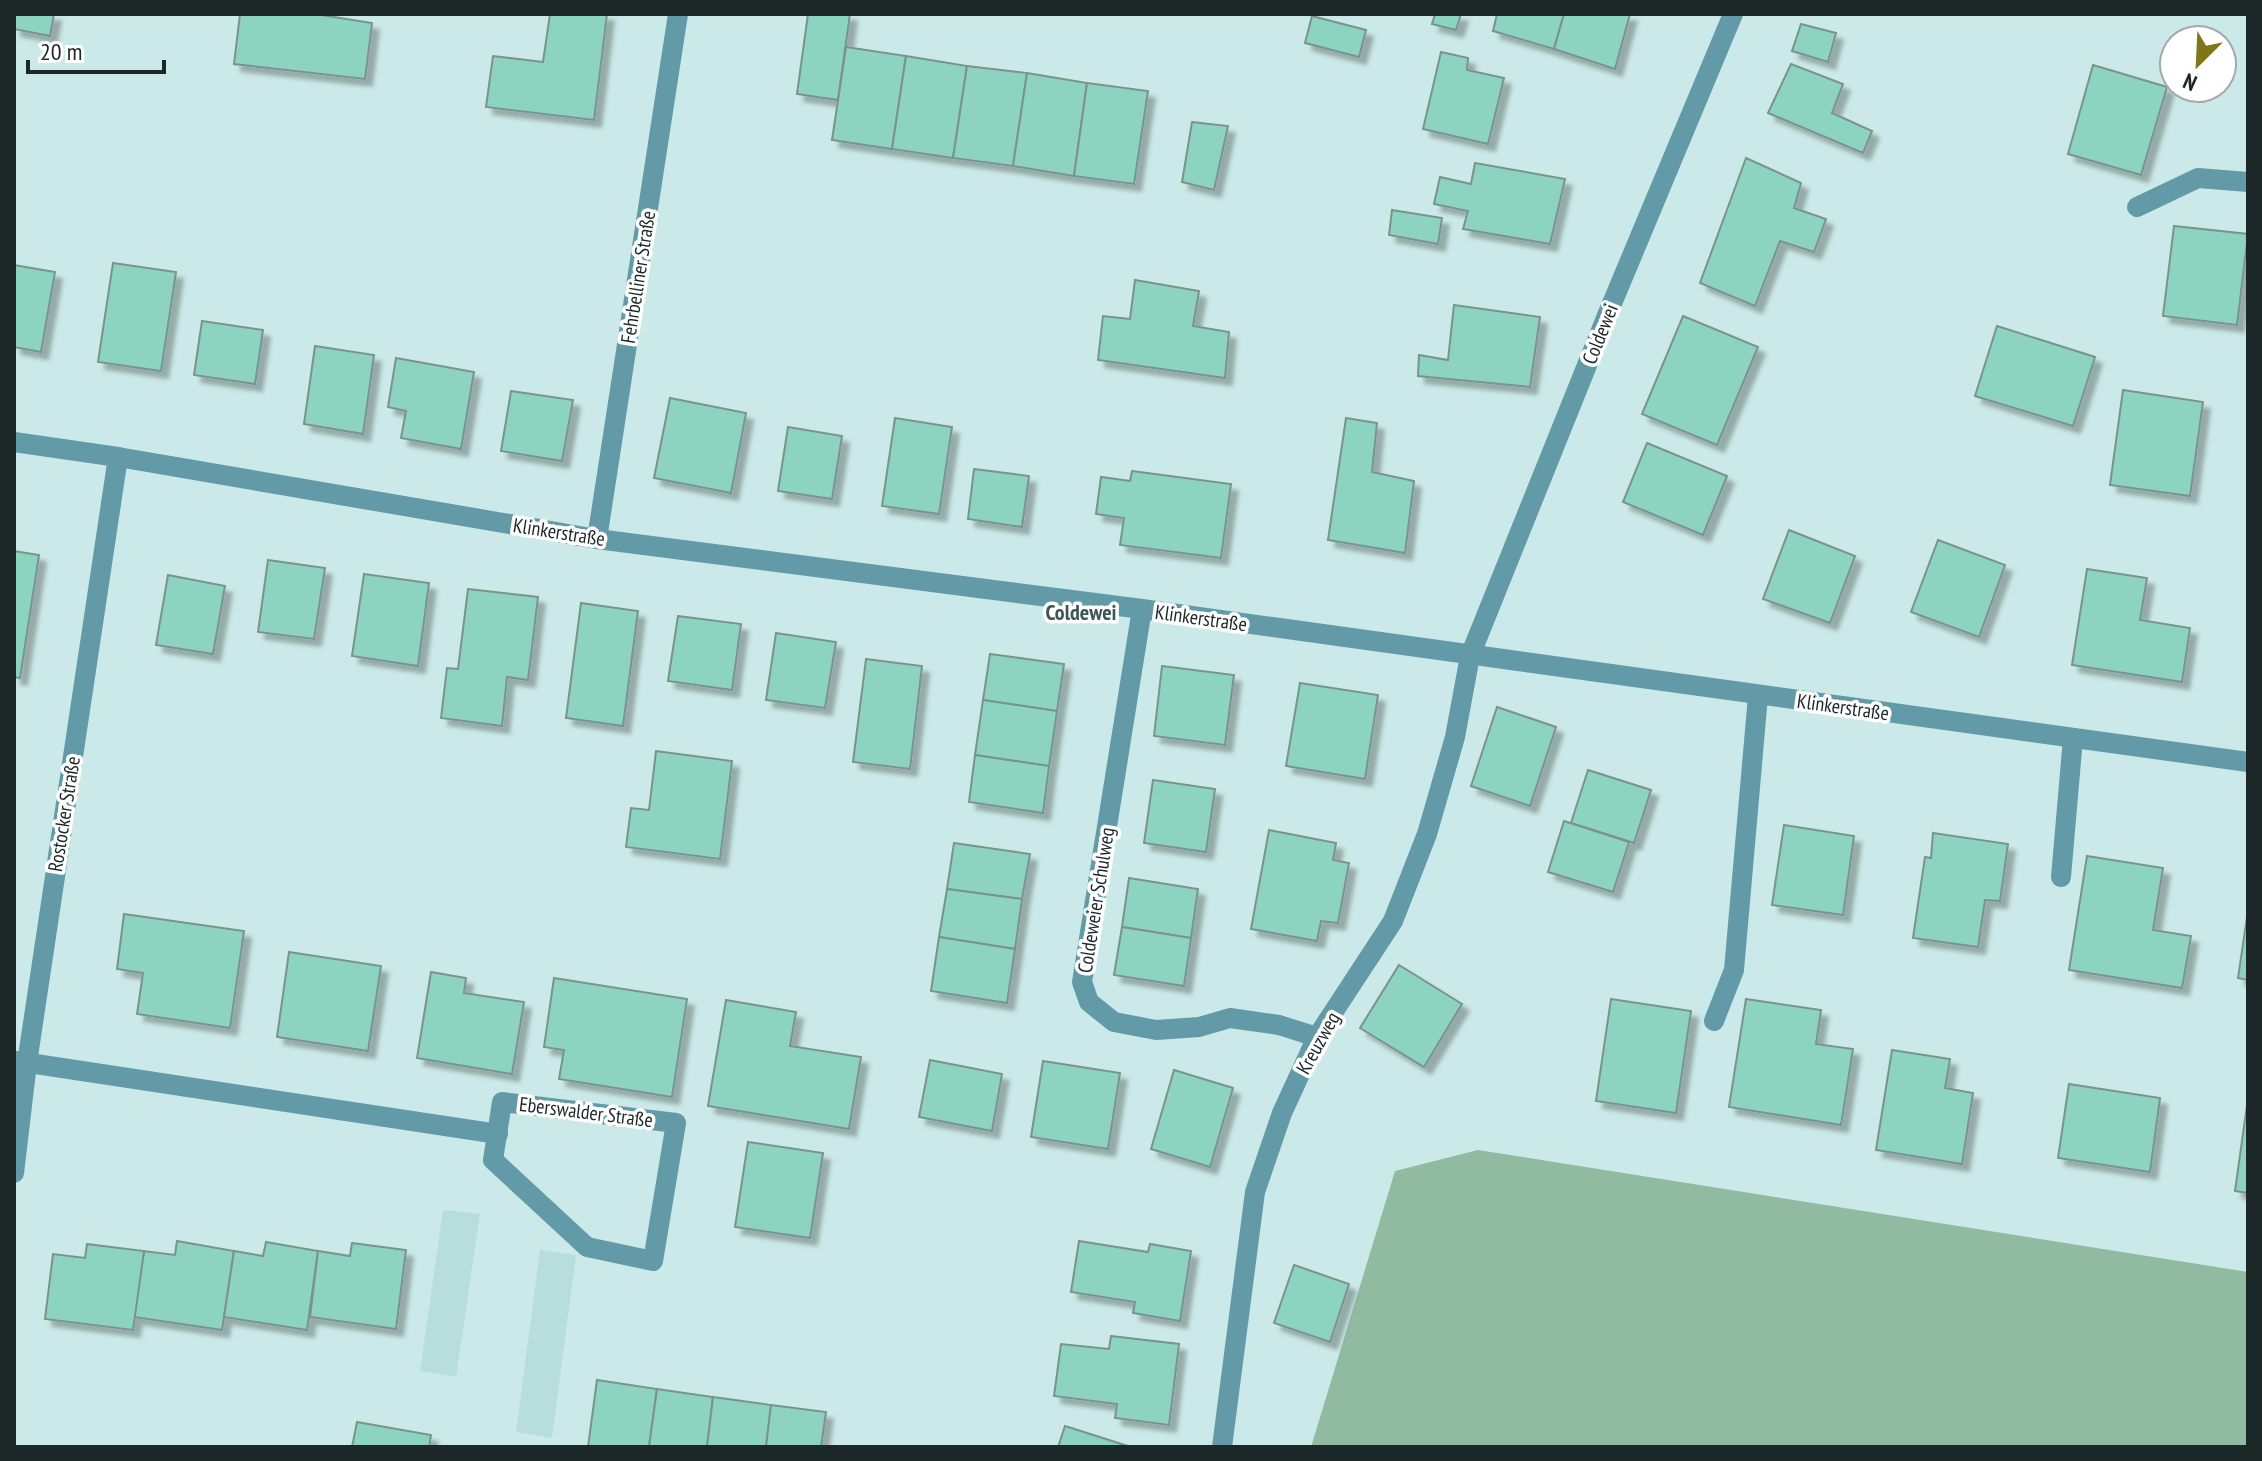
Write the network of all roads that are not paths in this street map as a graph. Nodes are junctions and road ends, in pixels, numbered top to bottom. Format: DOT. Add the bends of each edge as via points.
graph roads {
  1 [pos="678,14"];
  2 [pos="1727,16"];
  3 [pos="2248,182"];
  4 [pos="2137,207"];
  5 [pos="14,442"];
  6 [pos="118,457"];
  7 [pos="597,539"];
  8 [pos="1142,609"];
  9 [pos="1470,656"];
  10 [pos="1758,696"];
  11 [pos="2073,738"];
  12 [pos="2248,762"];
  13 [pos="2061,877"];
  14 [pos="1714,1021"];
  15 [pos="1317,1037"];
  16 [pos="21,1062"];
  17 [pos="498,1134"];
  18 [pos="14,1173"];
  19 [pos="1222,1447"];
  1 -- 7 [label="street, Fehrbelliner Straße"];
  2 -- 9 [label="street, Coldewei"];
  3 -- 4 [label="street" via="2198,178"];
  5 -- 6 [label="street, Klinkerstraße"];
  6 -- 7 [label="street, Klinkerstraße"];
  6 -- 16 [label="street, Rostocker Straße"];
  7 -- 8 [label="street, Klinkerstraße"];
  8 -- 9 [label="street, Klinkerstraße"];
  8 -- 15 [label="street, Coldeweier Schulweg" via="1082,982 1089,1002 1114,1022 1156,1030 1230,1018"];
  9 -- 10 [label="street, Klinkerstraße"];
  9 -- 15 [label="street, Kreuzweg" via="1455,737 1431,820 1393,921"];
  10 -- 11 [label="street, Klinkerstraße"];
  10 -- 14 [label="street" via="1734,970"];
  11 -- 12 [label="street, Klinkerstraße"];
  11 -- 13 [label="street"];
  15 -- 19 [label="street, Kreuzweg" via="1282,1113 1255,1192"];
  16 -- 17 [label="street, Eberswalder Straße"];
  16 -- 18 [label="street, Rostocker Straße"];
  17 -- 17 [label="street, Eberswalder Straße" via="493,1160 587,1247 653,1261 676,1123 502,1102"];
}
